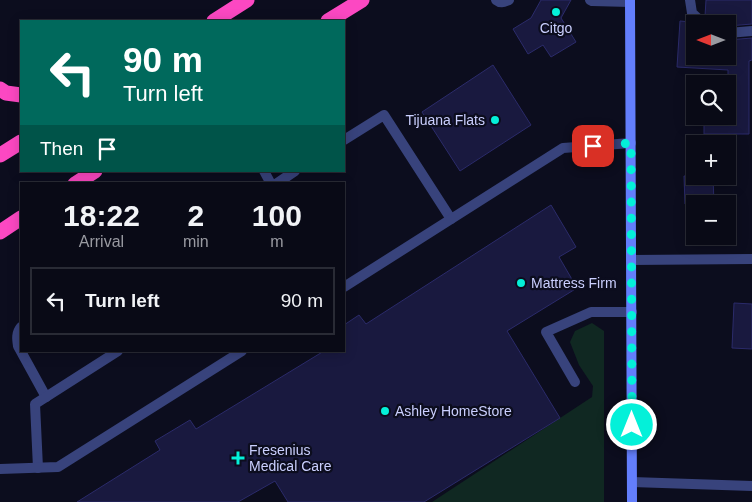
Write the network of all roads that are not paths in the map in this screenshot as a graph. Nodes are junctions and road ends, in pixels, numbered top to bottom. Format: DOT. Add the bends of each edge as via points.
graph roads {
  1 [pos="247,0"];
  2 [pos="362,0"];
  3 [pos="496,0"];
  4 [pos="509,0"];
  5 [pos="590,0"];
  6 [pos="690,0"];
  7 [pos="630,1"];
  8 [pos="694,15"];
  9 [pos="216,20"];
  10 [pos="330,20"];
  11 [pos="752,31"];
  12 [pos="736,32"];
  13 [pos="0,89"];
  14 [pos="20,95"];
  15 [pos="345,139"];
  16 [pos="20,143"];
  17 [pos="631,143"];
  18 [pos="0,155"];
  19 [pos="93,172"];
  20 [pos="294,172"];
  21 [pos="78,182"];
  22 [pos="279,182"];
  23 [pos="20,219"];
  24 [pos="451,219"];
  25 [pos="0,232"];
  26 [pos="752,259"];
  27 [pos="631,260"];
  28 [pos="345,286"];
  29 [pos="632,312"];
  30 [pos="20,327"];
  31 [pos="20,350"];
  32 [pos="21,352"];
  33 [pos="116,352"];
  34 [pos="240,352"];
  35 [pos="575,382"];
  36 [pos="46,396"];
  37 [pos="38,468"];
  38 [pos="0,469"];
  39 [pos="632,482"];
  40 [pos="752,486"];
  41 [pos="632,502"];
  1 -- 9 [label="highway"];
  2 -- 10 [label="highway"];
  3 -- 4 [label="street"];
  5 -- 7 [label="street"];
  6 -- 8 [label="street"];
  7 -- 17 [label="street"];
  11 -- 12 [label="street"];
  13 -- 14 [label="highway"];
  15 -- 24 [label="street" via="384,114"];
  16 -- 18 [label="highway"];
  17 -- 24 [label="street" via="562,148"];
  17 -- 27 [label="street"];
  19 -- 21 [label="highway"];
  20 -- 22 [label="street"];
  23 -- 25 [label="highway"];
  24 -- 28 [label="street"];
  26 -- 27 [label="street"];
  27 -- 29 [label="street"];
  29 -- 35 [label="street" via="591,312 546,332"];
  29 -- 39 [label="street"];
  30 -- 31 [label="street" via="17,338"];
  32 -- 36 [label="street"];
  33 -- 36 [label="street"];
  34 -- 37 [label="street" via="58,467"];
  36 -- 37 [label="street" via="35,404"];
  37 -- 38 [label="street"];
  39 -- 40 [label="street"];
  39 -- 41 [label="street"];
}
